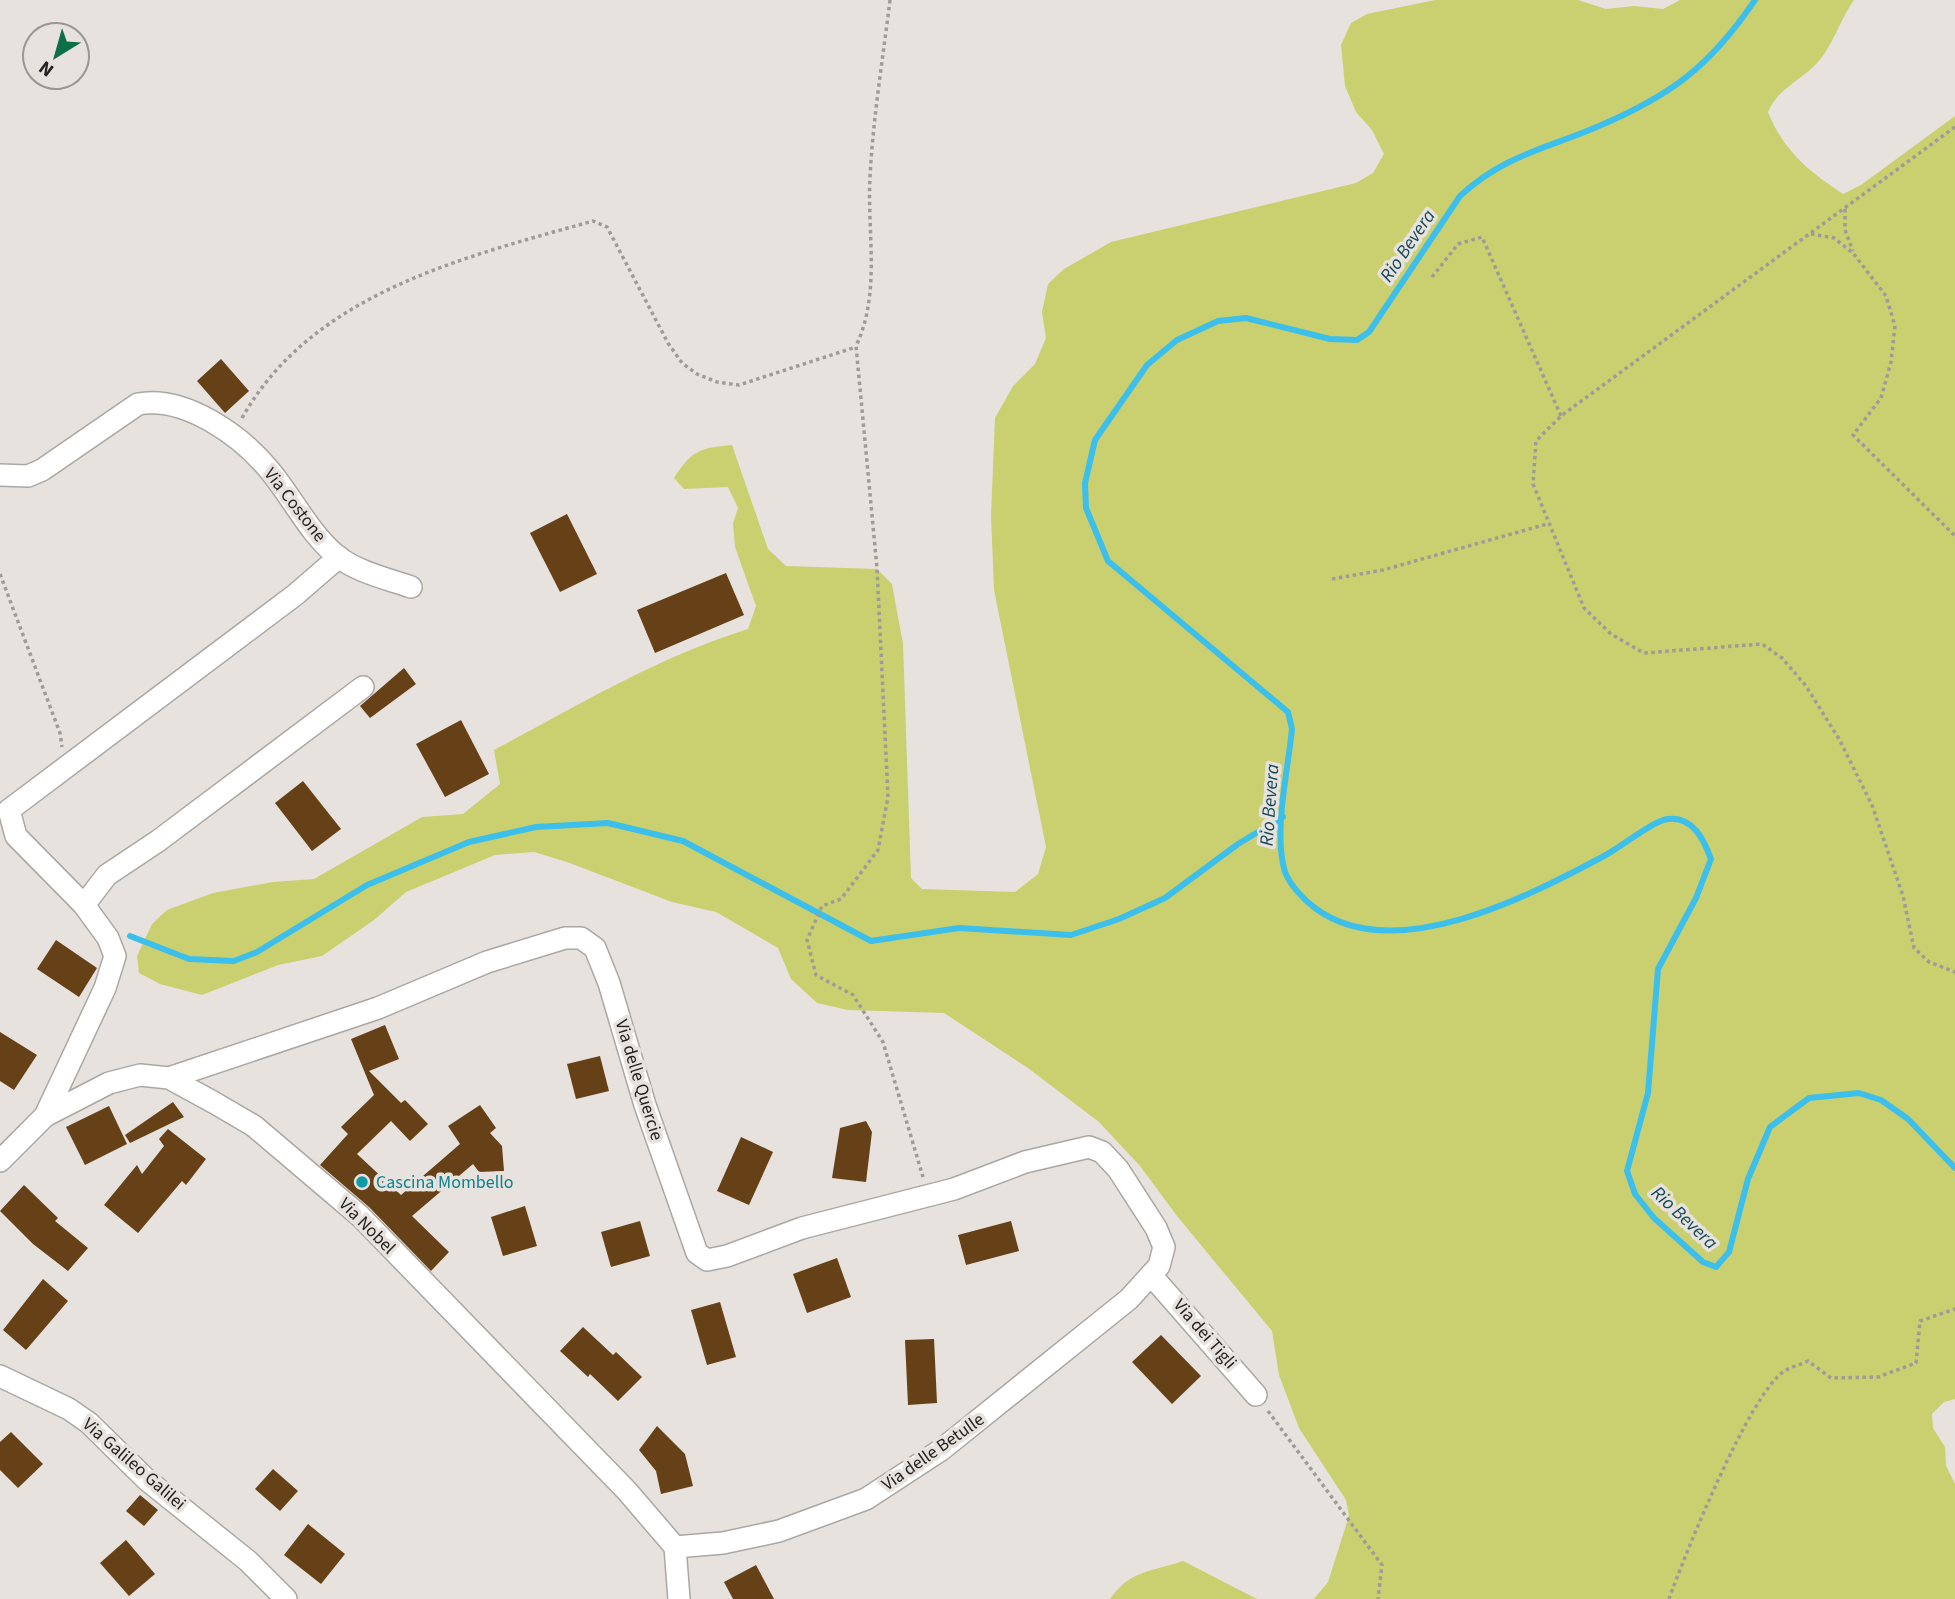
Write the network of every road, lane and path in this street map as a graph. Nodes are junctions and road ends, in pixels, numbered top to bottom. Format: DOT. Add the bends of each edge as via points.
graph roads {
  1 [pos="890,0"];
  2 [pos="1955,127"];
  3 [pos="1845,209"];
  4 [pos="1811,234"];
  5 [pos="1853,253"];
  6 [pos="1432,277"];
  7 [pos="856,346"];
  8 [pos="1561,416"];
  9 [pos="233,435"];
  10 [pos="0,475"];
  11 [pos="1547,524"];
  12 [pos="1955,536"];
  13 [pos="339,558"];
  14 [pos="0,575"];
  15 [pos="1332,579"];
  16 [pos="411,587"];
  17 [pos="363,687"];
  18 [pos="65,768"];
  19 [pos="84,905"];
  20 [pos="1955,972"];
  21 [pos="169,1078"];
  22 [pos="45,1116"];
  23 [pos="0,1161"];
  24 [pos="928,1196"];
  25 [pos="1151,1275"];
  26 [pos="1955,1309"];
  27 [pos="0,1376"];
  28 [pos="1256,1395"];
  29 [pos="675,1547"];
  30 [pos="286,1599"];
  31 [pos="679,1599"];
  32 [pos="1378,1599"];
  33 [pos="1669,1599"];
  1 -- 7 [label="path" via="870,177 871,287 866,325"];
  2 -- 3 [label="path"];
  3 -- 4 [label="path"];
  3 -- 5 [label="path" via="1845,230"];
  4 -- 5 [label="path" via="1834,238"];
  4 -- 8 [label="path"];
  5 -- 12 [label="path" via="1886,296 1895,326 1881,398 1853,435"];
  6 -- 8 [label="path" via="1458,244 1482,237"];
  7 -- 9 [label="path" via="738,385 697,374 668,344 607,227 593,221 417,275 356,308 296,349 258,390"];
  7 -- 24 [label="path" via="877,568 888,797 878,850 841,899 822,906 807,940 816,975 853,995 883,1042"];
  8 -- 11 [label="path" via="1536,442 1532,484"];
  9 -- 10 [label="street, Via Costone" via="197,415 153,401 138,404 43,470 28,476"];
  9 -- 13 [label="street, Via Costone" via="270,470"];
  11 -- 15 [label="path" via="1383,570"];
  11 -- 20 [label="path" via="1584,608 1611,634 1644,653 1762,644 1782,658 1806,686 1839,739 1872,805 1903,896 1914,948 1928,962"];
  13 -- 16 [label="street, Via Costone"];
  13 -- 18 [label="street"];
  14 -- 18 [label="path" via="60,733"];
  17 -- 19 [label="street" via="107,875"];
  18 -- 19 [label="street" via="9,810 16,836"];
  19 -- 22 [label="street" via="115,956 105,988"];
  21 -- 22 [label="street, Via Nobel" via="140,1075 108,1083"];
  21 -- 24 [label="street, Via delle Quercie" via="379,1008 487,962 565,938 581,938 595,948 609,983 645,1105 697,1252 707,1259 727,1256 802,1228"];
  21 -- 29 [label="street, Via Nobel" via="254,1126 360,1216 627,1491"];
  22 -- 23 [label="street, Via Nobel"];
  24 -- 25 [label="street, Via delle Quercie" via="1025,1162 1089,1147 1102,1152 1118,1169 1156,1228 1164,1247"];
  25 -- 28 [label="street, Via dei Tigli"];
  25 -- 29 [label="street, Via delle Betulle" via="1129,1299 941,1450 866,1499 779,1531"];
  26 -- 33 [label="path" via="1920,1321 1916,1363 1878,1377 1831,1378 1808,1361 1783,1372 1761,1397"];
  27 -- 30 [label="street, Via Galileo Galilei" via="89,1423 147,1480 248,1561"];
  28 -- 32 [label="path" via="1382,1565"];
  29 -- 31 [label="street"];
}
